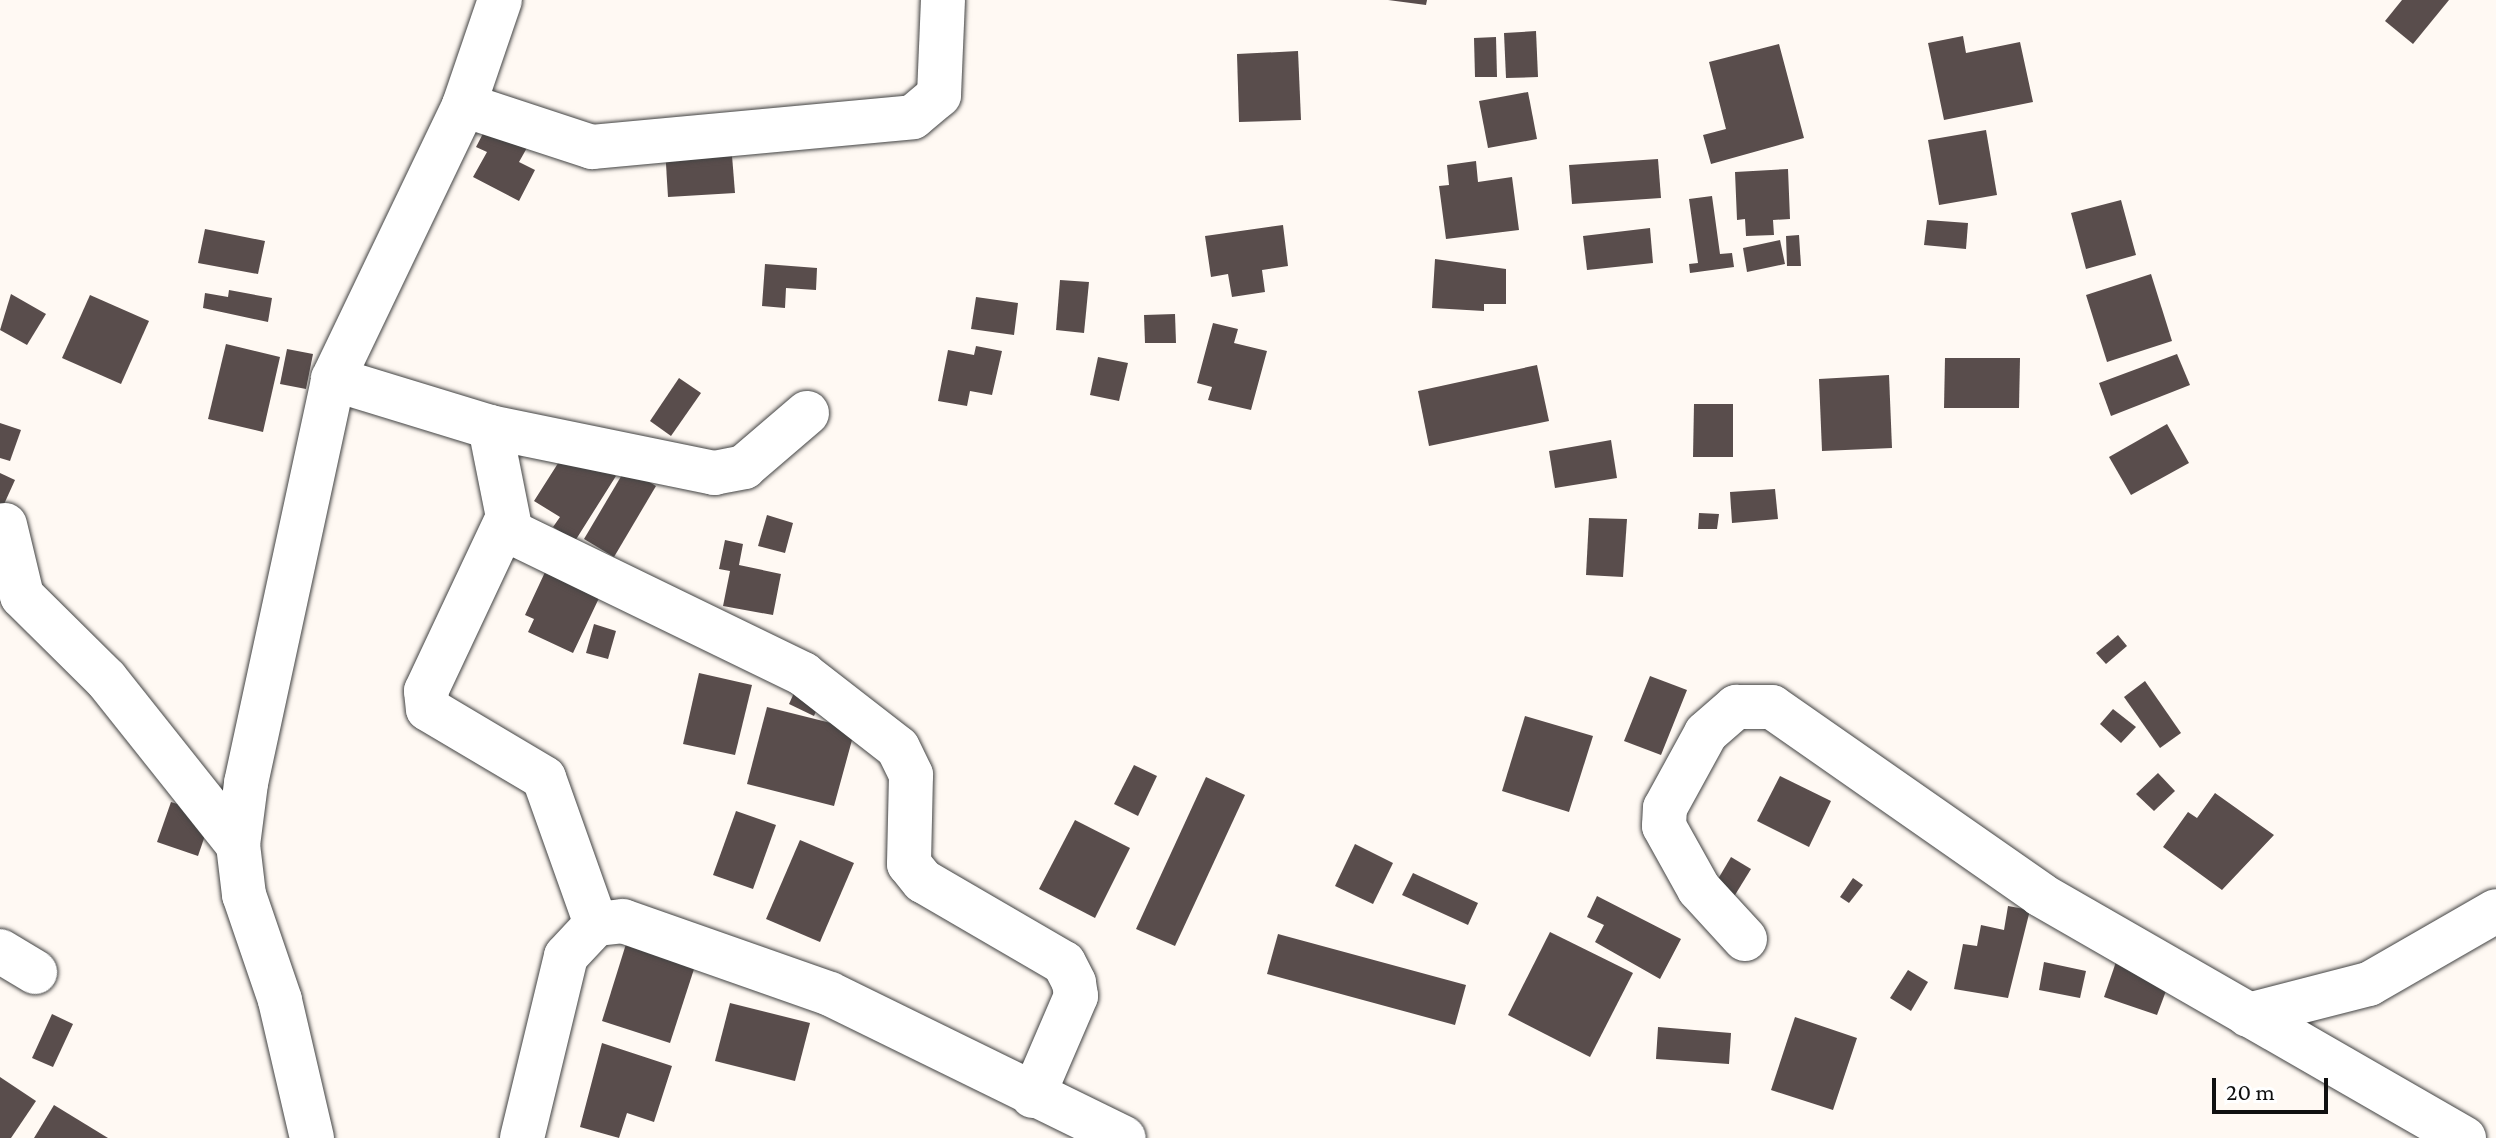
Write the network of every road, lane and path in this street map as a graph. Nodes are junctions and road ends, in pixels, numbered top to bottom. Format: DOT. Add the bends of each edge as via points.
graph roads {
  1 [pos="500,0"];
  2 [pos="943,0"];
  3 [pos="464,105"];
  4 [pos="333,379"];
  5 [pos="807,413"];
  6 [pos="490,427"];
  7 [pos="506,521"];
  8 [pos="5,525"];
  9 [pos="238,845"];
  10 [pos="2496,911"];
  11 [pos="596,924"];
  12 [pos="1745,939"];
  13 [pos="2248,1015"];
  14 [pos="1033,1096"];
  15 [pos="312,1138"];
  16 [pos="522,1138"];
  17 [pos="1124,1138"];
  18 [pos="2464,1138"];
  1 -- 3 [label="street"];
  2 -- 3 [label="street" via="939,95 913,117 592,147"];
  3 -- 4 [label="street"];
  4 -- 6 [label="street"];
  4 -- 9 [label="street" via="298,519"];
  5 -- 6 [label="street" via="744,467 714,473"];
  6 -- 7 [label="street"];
  7 -- 11 [label="street" via="426,691 428,709 544,778"];
  7 -- 14 [label="street" via="531,546 803,674 898,748 911,775 909,864 923,881 1064,963 1074,983 1076,996"];
  8 -- 9 [label="street" via="22,596 114,689"];
  9 -- 15 [label="street" via="244,895 280,1000"];
  10 -- 13 [label="street" via="2369,984"];
  11 -- 14 [label="street" via="623,921 830,994"];
  11 -- 16 [label="street" via="566,956"];
  12 -- 13 [label="street" via="1692,878 1664,826 1665,808 1706,733 1736,707 1772,707 2041,895"];
  13 -- 18 [label="street"];
  14 -- 17 [label="street"];
}
